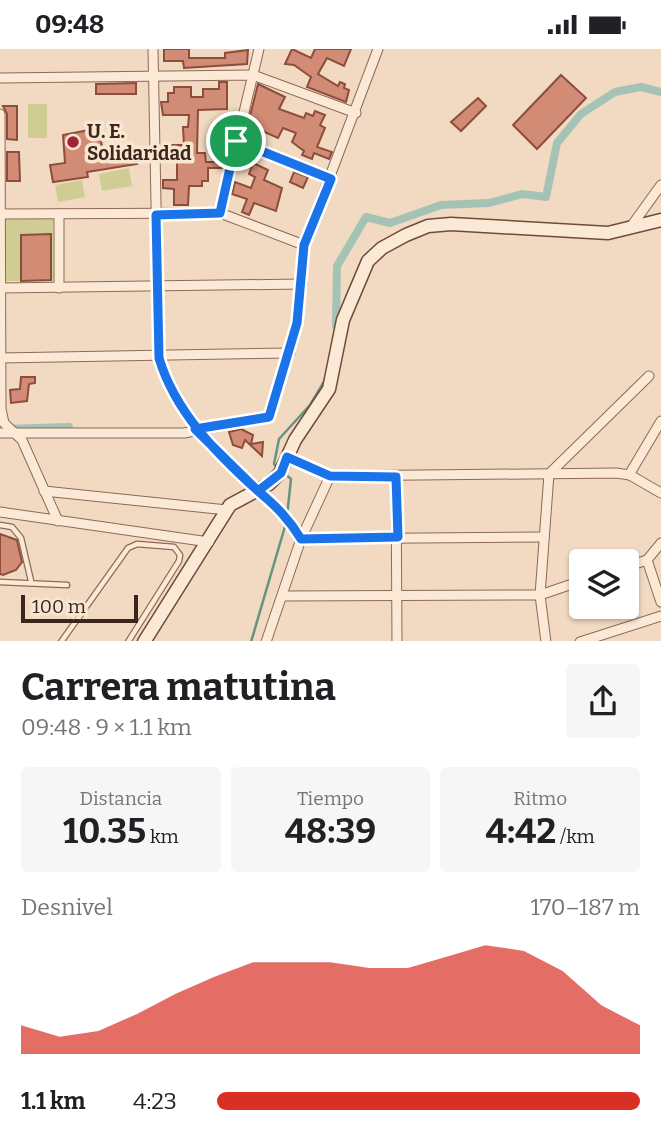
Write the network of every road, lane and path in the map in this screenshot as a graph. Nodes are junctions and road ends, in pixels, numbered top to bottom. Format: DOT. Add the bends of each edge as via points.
graph roads {
  1 [pos="153,49"];
  2 [pos="259,49"];
  3 [pos="378,49"];
  4 [pos="153,74"];
  5 [pos="253,75"];
  6 [pos="0,78"];
  7 [pos="356,113"];
  8 [pos="0,114"];
  9 [pos="236,141"];
  10 [pos="0,146"];
  11 [pos="331,179"];
  12 [pos="661,185"];
  13 [pos="220,213"];
  14 [pos="1,214"];
  15 [pos="59,214"];
  16 [pos="156,215"];
  17 [pos="661,220"];
  18 [pos="629,230"];
  19 [pos="304,245"];
  20 [pos="302,284"];
  21 [pos="157,286"];
  22 [pos="1,288"];
  23 [pos="59,288"];
  24 [pos="290,353"];
  25 [pos="1,358"];
  26 [pos="159,358"];
  27 [pos="649,376"];
  28 [pos="661,421"];
  29 [pos="195,429"];
  30 [pos="0,433"];
  31 [pos="14,433"];
  32 [pos="287,457"];
  33 [pos="549,474"];
  34 [pos="629,475"];
  35 [pos="330,476"];
  36 [pos="396,477"];
  37 [pos="44,491"];
  38 [pos="258,491"];
  39 [pos="661,493"];
  40 [pos="227,510"];
  41 [pos="0,512"];
  42 [pos="58,521"];
  43 [pos="0,525"];
  44 [pos="398,537"];
  45 [pos="544,537"];
  46 [pos="301,539"];
  47 [pos="209,542"];
  48 [pos="661,543"];
  49 [pos="647,560"];
  50 [pos="639,562"];
  51 [pos="31,581"];
  52 [pos="0,582"];
  53 [pos="67,585"];
  54 [pos="569,585"];
  55 [pos="397,595"];
  56 [pos="540,595"];
  57 [pos="283,596"];
  58 [pos="661,601"];
  59 [pos="661,616"];
  60 [pos="62,641"];
  61 [pos="129,641"];
  62 [pos="145,641"];
  63 [pos="267,641"];
  64 [pos="397,641"];
  65 [pos="545,641"];
  66 [pos="583,641"];
  1 -- 4 [label="street"];
  2 -- 5 [label="street"];
  3 -- 7 [label="street"];
  4 -- 5 [label="street"];
  4 -- 6 [label="street"];
  4 -- 16 [label="street"];
  5 -- 7 [label="street"];
  5 -- 9 [label="street"];
  7 -- 11 [label="street"];
  8 -- 10 [label="street"];
  9 -- 11 [label="street"];
  9 -- 13 [label="street"];
  10 -- 14 [label="street"];
  11 -- 19 [label="street"];
  12 -- 18 [label="street"];
  13 -- 16 [label="street"];
  13 -- 19 [label="street"];
  14 -- 15 [label="street"];
  14 -- 22 [label="street"];
  15 -- 16 [label="street"];
  15 -- 23 [label="street"];
  16 -- 21 [label="street"];
  17 -- 18 [label="street"];
  18 -- 32 [label="street" via="580,233 451,224 429,226 382,248 368,261 352,296 329,389"];
  19 -- 20 [label="street"];
  20 -- 21 [label="street"];
  20 -- 24 [label="street"];
  21 -- 23 [label="street"];
  21 -- 26 [label="street"];
  22 -- 23 [label="street"];
  22 -- 25 [label="street"];
  24 -- 26 [label="street"];
  24 -- 29 [label="street" via="269,417"];
  25 -- 26 [label="street"];
  25 -- 31 [label="street" via="1,409 4,423"];
  26 -- 29 [label="street"];
  27 -- 33 [label="street"];
  28 -- 34 [label="street"];
  29 -- 31 [label="street" via="184,433"];
  29 -- 38 [label="street"];
  30 -- 31 [label="street"];
  31 -- 37 [label="street" via="22,440"];
  32 -- 35 [label="street"];
  32 -- 38 [label="street" via="281,473"];
  33 -- 34 [label="street"];
  33 -- 36 [label="street"];
  33 -- 45 [label="street"];
  34 -- 39 [label="street"];
  35 -- 36 [label="street"];
  35 -- 46 [label="street"];
  36 -- 44 [label="street"];
  37 -- 40 [label="street"];
  37 -- 42 [label="street"];
  38 -- 40 [label="street" via="234,501"];
  38 -- 46 [label="street" via="276,505"];
  40 -- 47 [label="street"];
  41 -- 42 [label="street"];
  42 -- 47 [label="street"];
  43 -- 51 [label="lane" via="12,527 21,538"];
  44 -- 45 [label="street"];
  44 -- 46 [label="street"];
  44 -- 55 [label="street"];
  45 -- 56 [label="street"];
  46 -- 57 [label="street"];
  47 -- 62 [label="street"];
  48 -- 49 [label="street"];
  49 -- 50 [label="street"];
  49 -- 58 [label="street"];
  51 -- 52 [label="lane"];
  51 -- 53 [label="lane"];
  54 -- 56 [label="street"];
  55 -- 56 [label="street"];
  55 -- 57 [label="street"];
  55 -- 64 [label="street"];
  56 -- 65 [label="street"];
  57 -- 63 [label="street"];
  59 -- 66 [label="street"];
  60 -- 61 [label="lane" via="128,548 137,544 174,547 179,561"];
}
